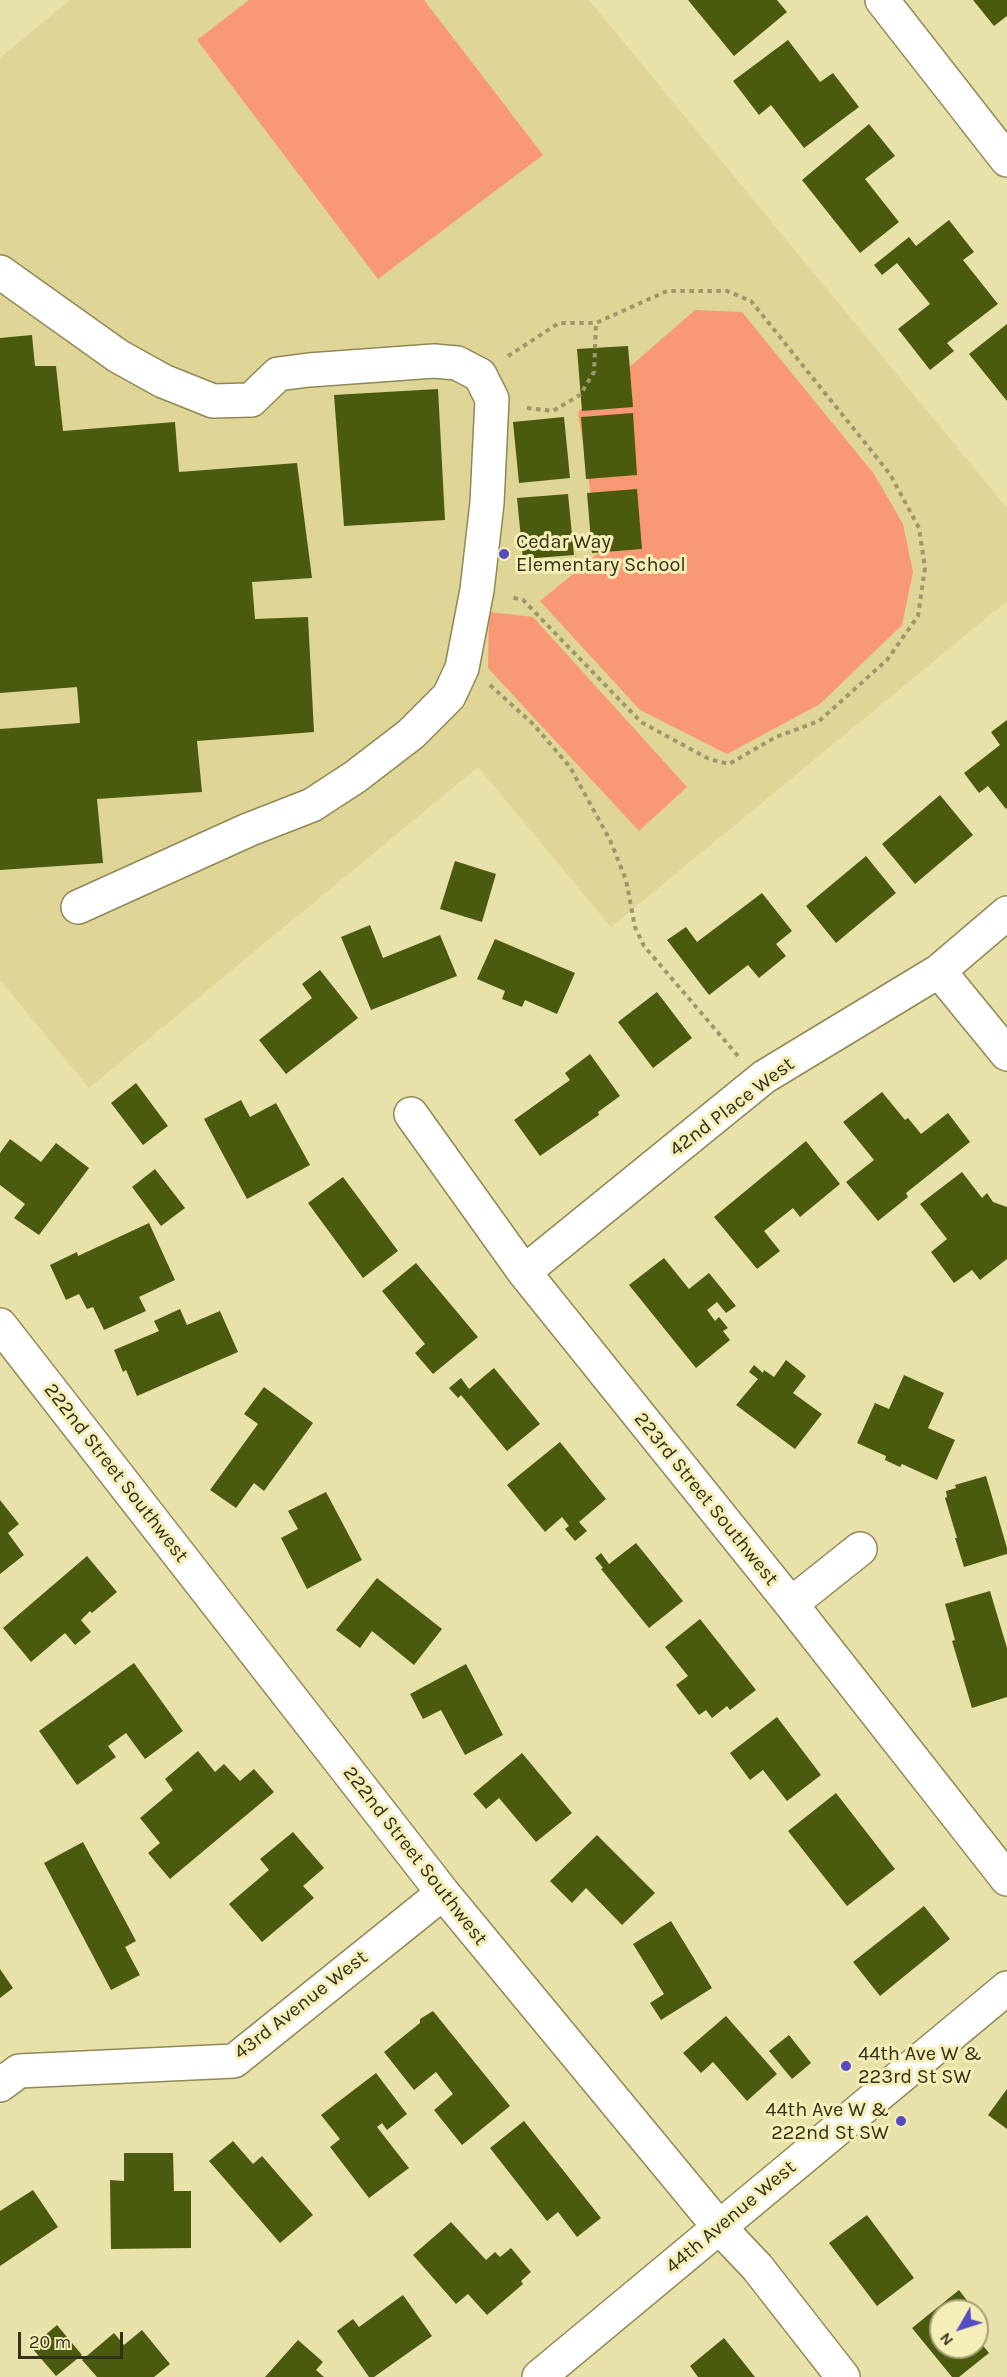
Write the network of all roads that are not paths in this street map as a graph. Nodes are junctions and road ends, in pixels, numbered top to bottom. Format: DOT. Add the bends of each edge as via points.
graph roads {
  1 [pos="882,0"];
  2 [pos="1007,160"];
  3 [pos="0,272"];
  4 [pos="78,907"];
  5 [pos="1007,914"];
  6 [pos="939,971"];
  7 [pos="1007,1054"];
  8 [pos="411,1114"];
  9 [pos="524,1272"];
  10 [pos="0,1325"];
  11 [pos="860,1549"];
  12 [pos="791,1604"];
  13 [pos="1007,1879"];
  14 [pos="443,1893"];
  15 [pos="1007,1988"];
  16 [pos="0,2085"];
  17 [pos="719,2227"];
  18 [pos="539,2377"];
  19 [pos="843,2377"];
  1 -- 2 [label="street"];
  3 -- 4 [label="street" via="118,356 163,381 213,401 251,400 278,374 434,362 457,363 486,387 487,503 477,590 462,668 449,696 411,734 312,805"];
  5 -- 6 [label="street, 42nd Place West"];
  6 -- 7 [label="street"];
  6 -- 9 [label="street, 42nd Place West" via="764,1077"];
  8 -- 9 [label="street, 223rd Street Southwest"];
  9 -- 12 [label="street, 223rd Street Southwest"];
  10 -- 14 [label="street, 222nd Street Southwest"];
  11 -- 12 [label="street"];
  12 -- 13 [label="street, 223rd Street Southwest"];
  14 -- 16 [label="street, 43rd Avenue West" via="234,2061 19,2071"];
  14 -- 17 [label="street, 222nd Street Southwest"];
  15 -- 17 [label="street, 44th Avenue West"];
  17 -- 18 [label="street, 44th Avenue West"];
  17 -- 19 [label="street, 222nd Street Southwest" via="757,2267"];
}
